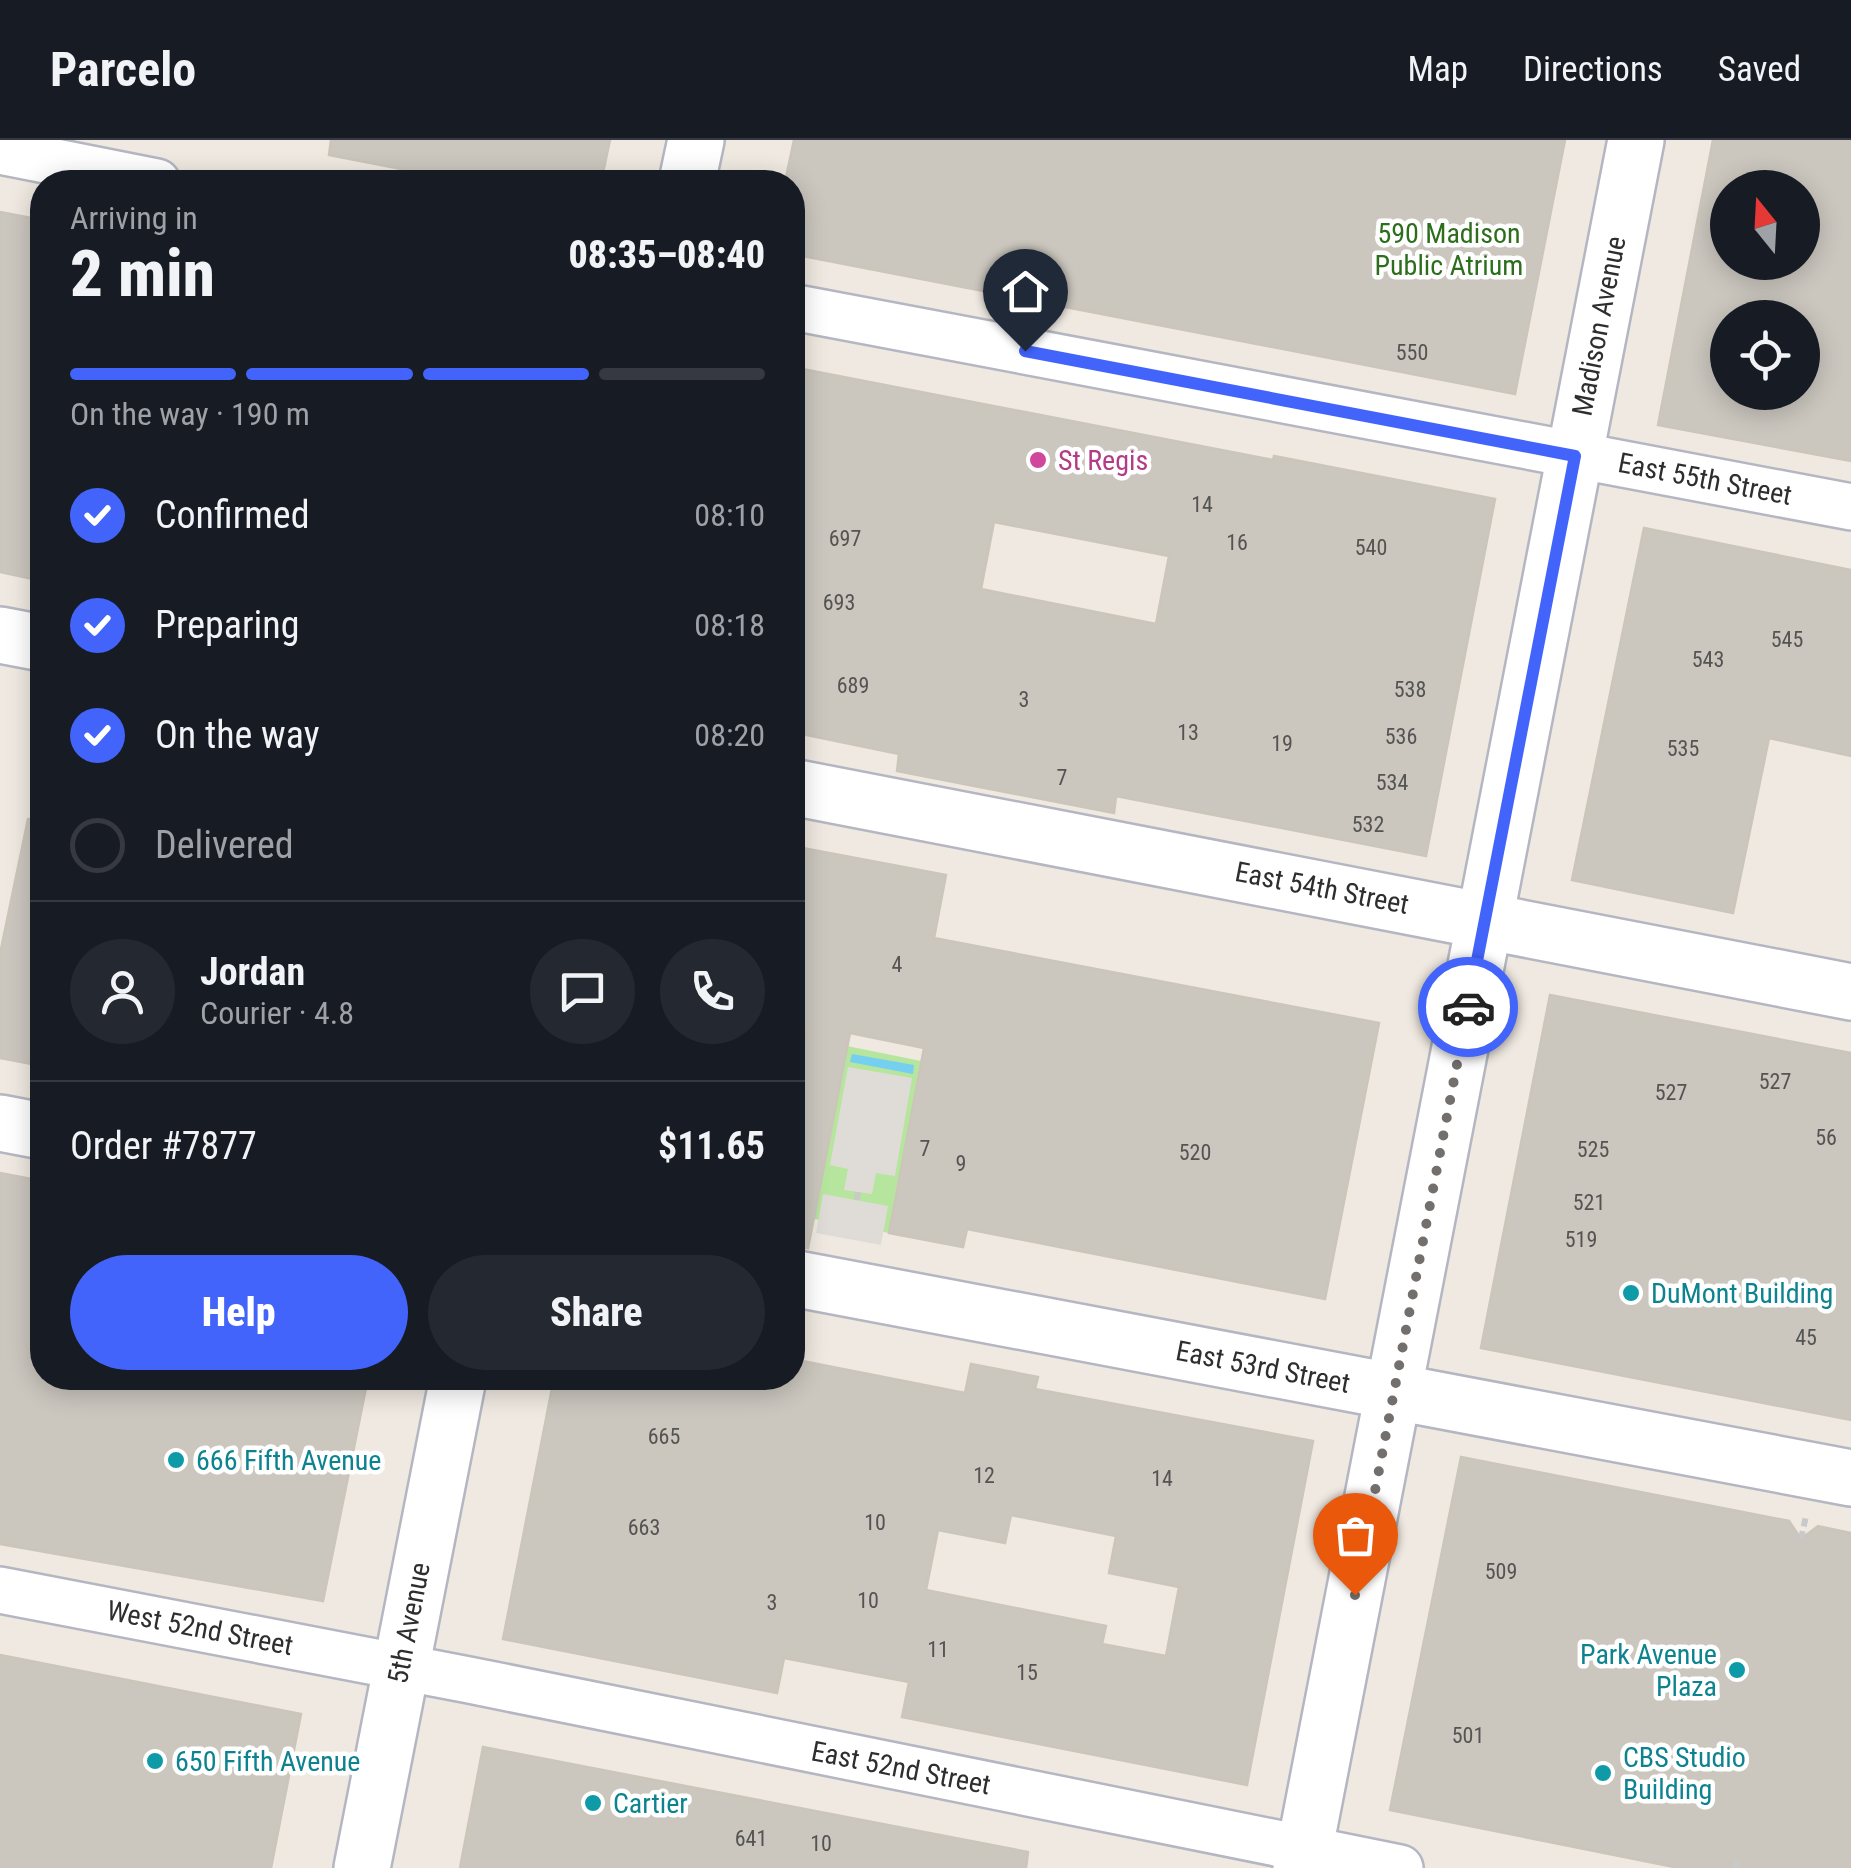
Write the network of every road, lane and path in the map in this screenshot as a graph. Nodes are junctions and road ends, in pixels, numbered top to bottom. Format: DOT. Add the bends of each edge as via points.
graph roads {
  1 [pos="696,140"];
  2 [pos="1636,140"];
  3 [pos="0,151"];
  4 [pos="96,170"];
  5 [pos="690,170"];
  6 [pos="805,309"];
  7 [pos="1575,456"];
  8 [pos="1851,507"];
  9 [pos="0,635"];
  10 [pos="30,641"];
  11 [pos="805,790"];
  12 [pos="1486,920"];
  13 [pos="1851,992"];
  14 [pos="0,1123"];
  15 [pos="30,1129"];
  16 [pos="805,1280"];
  17 [pos="456,1390"];
  18 [pos="1394,1392"];
  19 [pos="1851,1478"];
  20 [pos="1806,1514"];
  21 [pos="1801,1539"];
  22 [pos="0,1590"];
  23 [pos="400,1669"];
  24 [pos="1303,1859"];
  25 [pos="362,1868"];
  26 [pos="1400,1868"];
  1 -- 5 [label="main road"];
  2 -- 7 [label="main road, Madison Avenue"];
  3 -- 4 [label="street"];
  6 -- 7 [label="street, East 55th Street"];
  7 -- 8 [label="street, East 55th Street"];
  7 -- 12 [label="main road, Madison Avenue"];
  9 -- 10 [label="main road"];
  11 -- 12 [label="main road, East 54th Street"];
  12 -- 13 [label="main road, East 54th Street"];
  12 -- 18 [label="main road, Madison Avenue"];
  14 -- 15 [label="main road"];
  16 -- 18 [label="main road, East 53rd Street"];
  17 -- 23 [label="main road, 5th Avenue"];
  18 -- 19 [label="main road, East 53rd Street"];
  18 -- 24 [label="main road, Madison Avenue"];
  20 -- 21 [label="path"];
  22 -- 23 [label="street, West 52nd Street"];
  23 -- 24 [label="street, East 52nd Street"];
  23 -- 25 [label="main road, 5th Avenue"];
  24 -- 26 [label="street, East 52nd Street"];
}
